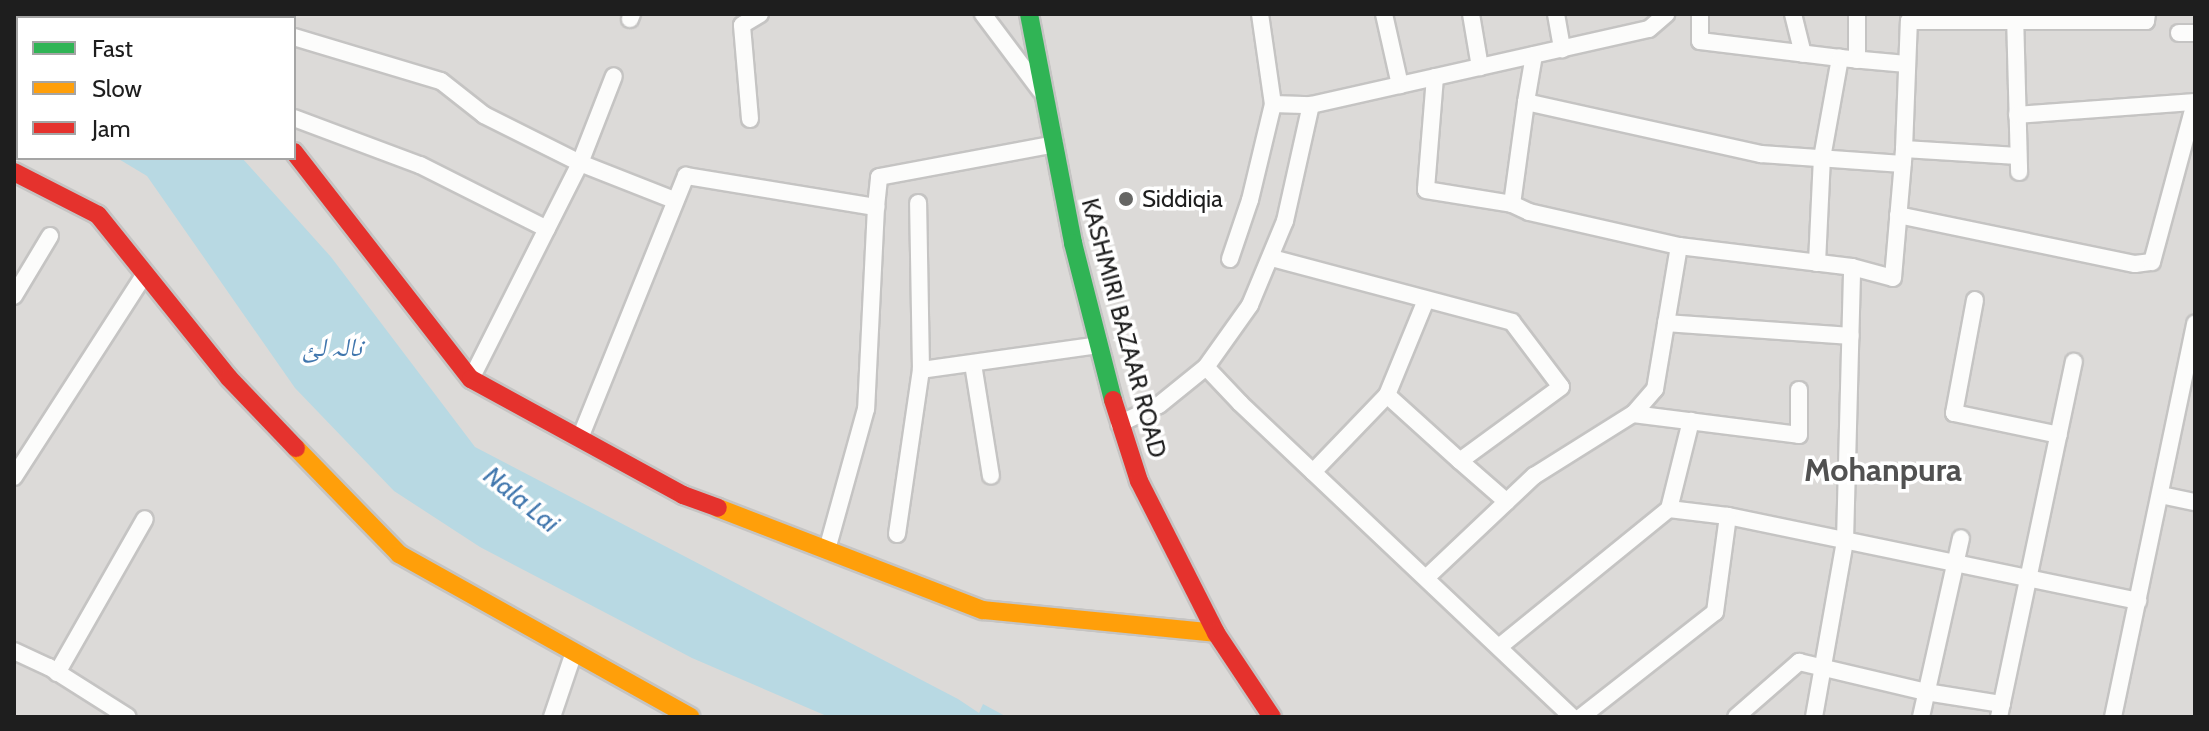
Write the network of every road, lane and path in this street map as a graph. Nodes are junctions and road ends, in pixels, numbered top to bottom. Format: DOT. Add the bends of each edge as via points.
graph roads {
  1 [pos="760,14"];
  2 [pos="983,14"];
  3 [pos="1029,14"];
  4 [pos="1260,14"];
  5 [pos="1384,14"];
  6 [pos="1471,14"];
  7 [pos="1556,14"];
  8 [pos="1666,14"];
  9 [pos="1700,14"];
  10 [pos="1793,14"];
  11 [pos="1857,14"];
  12 [pos="2147,14"];
  13 [pos="1909,17"];
  14 [pos="2015,17"];
  15 [pos="296,38"];
  16 [pos="1562,49"];
  17 [pos="1803,54"];
  18 [pos="1534,55"];
  19 [pos="1848,59"];
  20 [pos="1907,64"];
  21 [pos="1480,67"];
  22 [pos="614,76"];
  23 [pos="1435,77"];
  24 [pos="1400,85"];
  25 [pos="1046,97"];
  26 [pos="1526,102"];
  27 [pos="2195,103"];
  28 [pos="1273,104"];
  29 [pos="1311,105"];
  30 [pos="2017,115"];
  31 [pos="296,119"];
  32 [pos="750,119"];
  33 [pos="1055,144"];
  34 [pos="296,155"];
  35 [pos="1903,156"];
  36 [pos="1822,158"];
  37 [pos="580,163"];
  38 [pos="14,172"];
  39 [pos="674,200"];
  40 [pos="918,203"];
  41 [pos="1512,204"];
  42 [pos="876,207"];
  43 [pos="1898,215"];
  44 [pos="547,229"];
  45 [pos="50,236"];
  46 [pos="1679,246"];
  47 [pos="1272,258"];
  48 [pos="1230,259"];
  49 [pos="1817,263"];
  50 [pos="1852,267"];
  51 [pos="145,274"];
  52 [pos="14,296"];
  53 [pos="1426,300"];
  54 [pos="1975,300"];
  55 [pos="1666,323"];
  56 [pos="2195,323"];
  57 [pos="1851,336"];
  58 [pos="1099,345"];
  59 [pos="2074,362"];
  60 [pos="973,364"];
  61 [pos="1206,367"];
  62 [pos="921,370"];
  63 [pos="471,379"];
  64 [pos="1799,390"];
  65 [pos="1387,395"];
  66 [pos="1633,414"];
  67 [pos="1691,421"];
  68 [pos="1119,424"];
  69 [pos="2059,435"];
  70 [pos="580,438"];
  71 [pos="1460,461"];
  72 [pos="1313,472"];
  73 [pos="991,476"];
  74 [pos="14,477"];
  75 [pos="2161,495"];
  76 [pos="1507,502"];
  77 [pos="2195,502"];
  78 [pos="1669,509"];
  79 [pos="1728,516"];
  80 [pos="145,519"];
  81 [pos="897,534"];
  82 [pos="1961,538"];
  83 [pos="1845,541"];
  84 [pos="827,550"];
  85 [pos="1955,565"];
  86 [pos="1426,578"];
  87 [pos="2027,580"];
  88 [pos="2138,601"];
  89 [pos="1216,633"];
  90 [pos="1499,647"];
  91 [pos="14,651"];
  92 [pos="574,652"];
  93 [pos="1823,668"];
  94 [pos="57,673"];
  95 [pos="1926,692"];
  96 [pos="2000,711"];
  97 [pos="128,717"];
  98 [pos="552,717"];
  99 [pos="691,717"];
  100 [pos="1272,717"];
  101 [pos="1572,717"];
  102 [pos="1581,717"];
  103 [pos="1736,717"];
  104 [pos="1814,717"];
  105 [pos="1921,717"];
  106 [pos="2113,717"];
  1 -- 32 [label="street" via="742,25"];
  2 -- 25 [label="street"];
  3 -- 25 [label="street, KASHMIRI BAZAAR ROAD"];
  4 -- 28 [label="street"];
  5 -- 24 [label="street"];
  6 -- 21 [label="street"];
  7 -- 16 [label="street"];
  8 -- 16 [label="street" via="1649,29"];
  9 -- 17 [label="street" via="1700,41"];
  10 -- 17 [label="street"];
  11 -- 19 [label="street"];
  12 -- 14 [label="street" via="2146,21"];
  13 -- 14 [label="street"];
  13 -- 20 [label="street"];
  14 -- 30 [label="street"];
  15 -- 37 [label="street" via="441,81 484,115"];
  16 -- 18 [label="street"];
  17 -- 19 [label="street"];
  18 -- 21 [label="street"];
  18 -- 26 [label="street"];
  19 -- 20 [label="street"];
  19 -- 36 [label="street"];
  20 -- 35 [label="street"];
  21 -- 23 [label="street"];
  22 -- 37 [label="street"];
  23 -- 24 [label="street"];
  23 -- 41 [label="street" via="1426,190"];
  24 -- 29 [label="street"];
  25 -- 33 [label="street, KASHMIRI BAZAAR ROAD"];
  26 -- 36 [label="street" via="1761,154"];
  26 -- 41 [label="street"];
  27 -- 30 [label="street"];
  27 -- 43 [label="street" via="2152,262 2135,264"];
  28 -- 29 [label="street"];
  28 -- 48 [label="street"];
  29 -- 47 [label="street"];
  30 -- 35 [label="street" via="2018,164"];
  31 -- 44 [label="street" via="420,165"];
  33 -- 42 [label="street" via="879,177"];
  33 -- 58 [label="street, KASHMIRI BAZAAR ROAD"];
  34 -- 63 [label="street"];
  35 -- 36 [label="street"];
  35 -- 43 [label="street"];
  36 -- 49 [label="street"];
  37 -- 39 [label="street"];
  37 -- 44 [label="street"];
  38 -- 51 [label="street" via="98,215"];
  39 -- 42 [label="street" via="686,176"];
  39 -- 70 [label="street"];
  40 -- 62 [label="street"];
  41 -- 46 [label="street"];
  42 -- 84 [label="street" via="866,409"];
  43 -- 50 [label="street" via="1893,278"];
  44 -- 63 [label="street"];
  45 -- 52 [label="street"];
  46 -- 49 [label="street"];
  46 -- 55 [label="street"];
  47 -- 53 [label="street"];
  47 -- 61 [label="street" via="1250,305"];
  49 -- 50 [label="street"];
  50 -- 57 [label="street"];
  51 -- 74 [label="street"];
  51 -- 92 [label="street" via="229,378 399,554"];
  53 -- 65 [label="street"];
  53 -- 71 [label="street" via="1512,322 1561,387"];
  54 -- 69 [label="street" via="1954,413"];
  55 -- 57 [label="street"];
  55 -- 66 [label="street" via="1655,389"];
  56 -- 75 [label="street"];
  57 -- 83 [label="street"];
  58 -- 60 [label="street"];
  58 -- 68 [label="street, KASHMIRI BAZAAR ROAD"];
  59 -- 69 [label="street"];
  60 -- 62 [label="street"];
  60 -- 73 [label="street"];
  61 -- 68 [label="street" via="1159,405"];
  61 -- 72 [label="street"];
  62 -- 81 [label="street"];
  63 -- 70 [label="street"];
  64 -- 67 [label="street" via="1799,435"];
  65 -- 71 [label="street"];
  65 -- 72 [label="street"];
  66 -- 67 [label="street"];
  66 -- 76 [label="street" via="1534,476"];
  67 -- 78 [label="street"];
  68 -- 89 [label="street, KASHMIRI BAZAAR ROAD" via="1139,481"];
  69 -- 87 [label="street"];
  70 -- 84 [label="street" via="683,495"];
  71 -- 76 [label="street"];
  72 -- 86 [label="street"];
  75 -- 77 [label="street"];
  75 -- 88 [label="street"];
  76 -- 86 [label="street"];
  78 -- 79 [label="street"];
  78 -- 90 [label="street"];
  79 -- 83 [label="street"];
  79 -- 102 [label="street" via="1715,612"];
  80 -- 94 [label="street"];
  82 -- 85 [label="street"];
  83 -- 85 [label="street"];
  83 -- 93 [label="street"];
  84 -- 89 [label="street" via="983,610"];
  85 -- 87 [label="street"];
  85 -- 95 [label="street"];
  86 -- 90 [label="street"];
  87 -- 88 [label="street"];
  87 -- 96 [label="street"];
  88 -- 106 [label="street"];
  89 -- 100 [label="street, KASHMIRI BAZAAR ROAD"];
  90 -- 101 [label="street"];
  91 -- 94 [label="street"];
  92 -- 98 [label="street"];
  92 -- 99 [label="street"];
  93 -- 95 [label="street"];
  93 -- 103 [label="street" via="1799,662"];
  93 -- 104 [label="street"];
  94 -- 97 [label="street"];
  95 -- 96 [label="street"];
  95 -- 105 [label="street"];
}
